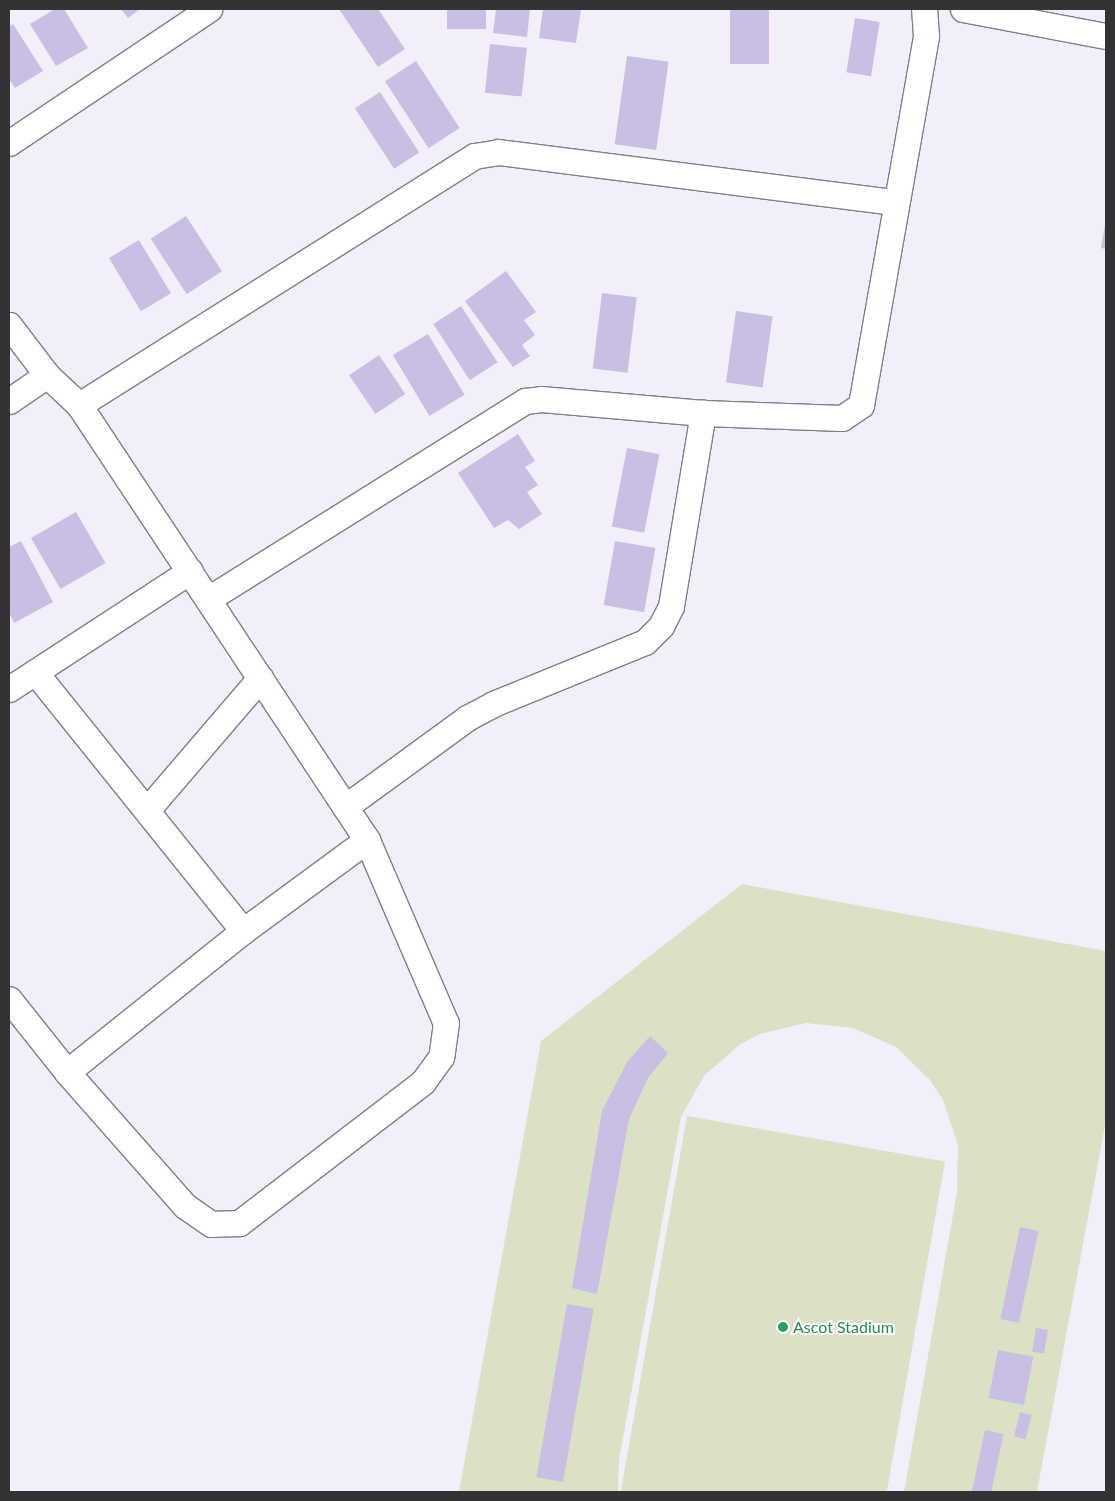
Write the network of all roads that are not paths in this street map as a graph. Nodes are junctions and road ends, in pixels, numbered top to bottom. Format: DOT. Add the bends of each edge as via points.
graph roads {
  1 [pos="210,9"];
  2 [pos="924,9"];
  3 [pos="963,9"];
  4 [pos="1106,36"];
  5 [pos="9,143"];
  6 [pos="896,202"];
  7 [pos="9,325"];
  8 [pos="47,375"];
  9 [pos="9,401"];
  10 [pos="80,405"];
  11 [pos="703,413"];
  12 [pos="190,571"];
  13 [pos="208,599"];
  14 [pos="35,672"];
  15 [pos="260,678"];
  16 [pos="9,689"];
  17 [pos="345,807"];
  18 [pos="147,810"];
  19 [pos="367,840"];
  20 [pos="243,931"];
  21 [pos="9,999"];
  22 [pos="67,1072"];
  1 -- 5 [label="street"];
  2 -- 6 [label="street" via="926,36"];
  3 -- 4 [label="street"];
  6 -- 10 [label="street" via="498,152 474,156"];
  6 -- 11 [label="street" via="860,406 842,418"];
  7 -- 8 [label="street"];
  8 -- 9 [label="street"];
  8 -- 10 [label="street"];
  10 -- 12 [label="street"];
  11 -- 13 [label="street" via="541,399 525,401"];
  11 -- 17 [label="street" via="671,606 661,626 645,642 493,704 467,718"];
  12 -- 13 [label="street"];
  12 -- 14 [label="street"];
  13 -- 15 [label="street"];
  14 -- 16 [label="street"];
  14 -- 18 [label="street"];
  15 -- 17 [label="street"];
  15 -- 18 [label="street"];
  17 -- 19 [label="street"];
  18 -- 20 [label="street"];
  19 -- 20 [label="street"];
  19 -- 22 [label="street" via="446,1023 441,1056 423,1082 239,1223 211,1224 185,1206"];
  20 -- 22 [label="street"];
  21 -- 22 [label="street"];
}
